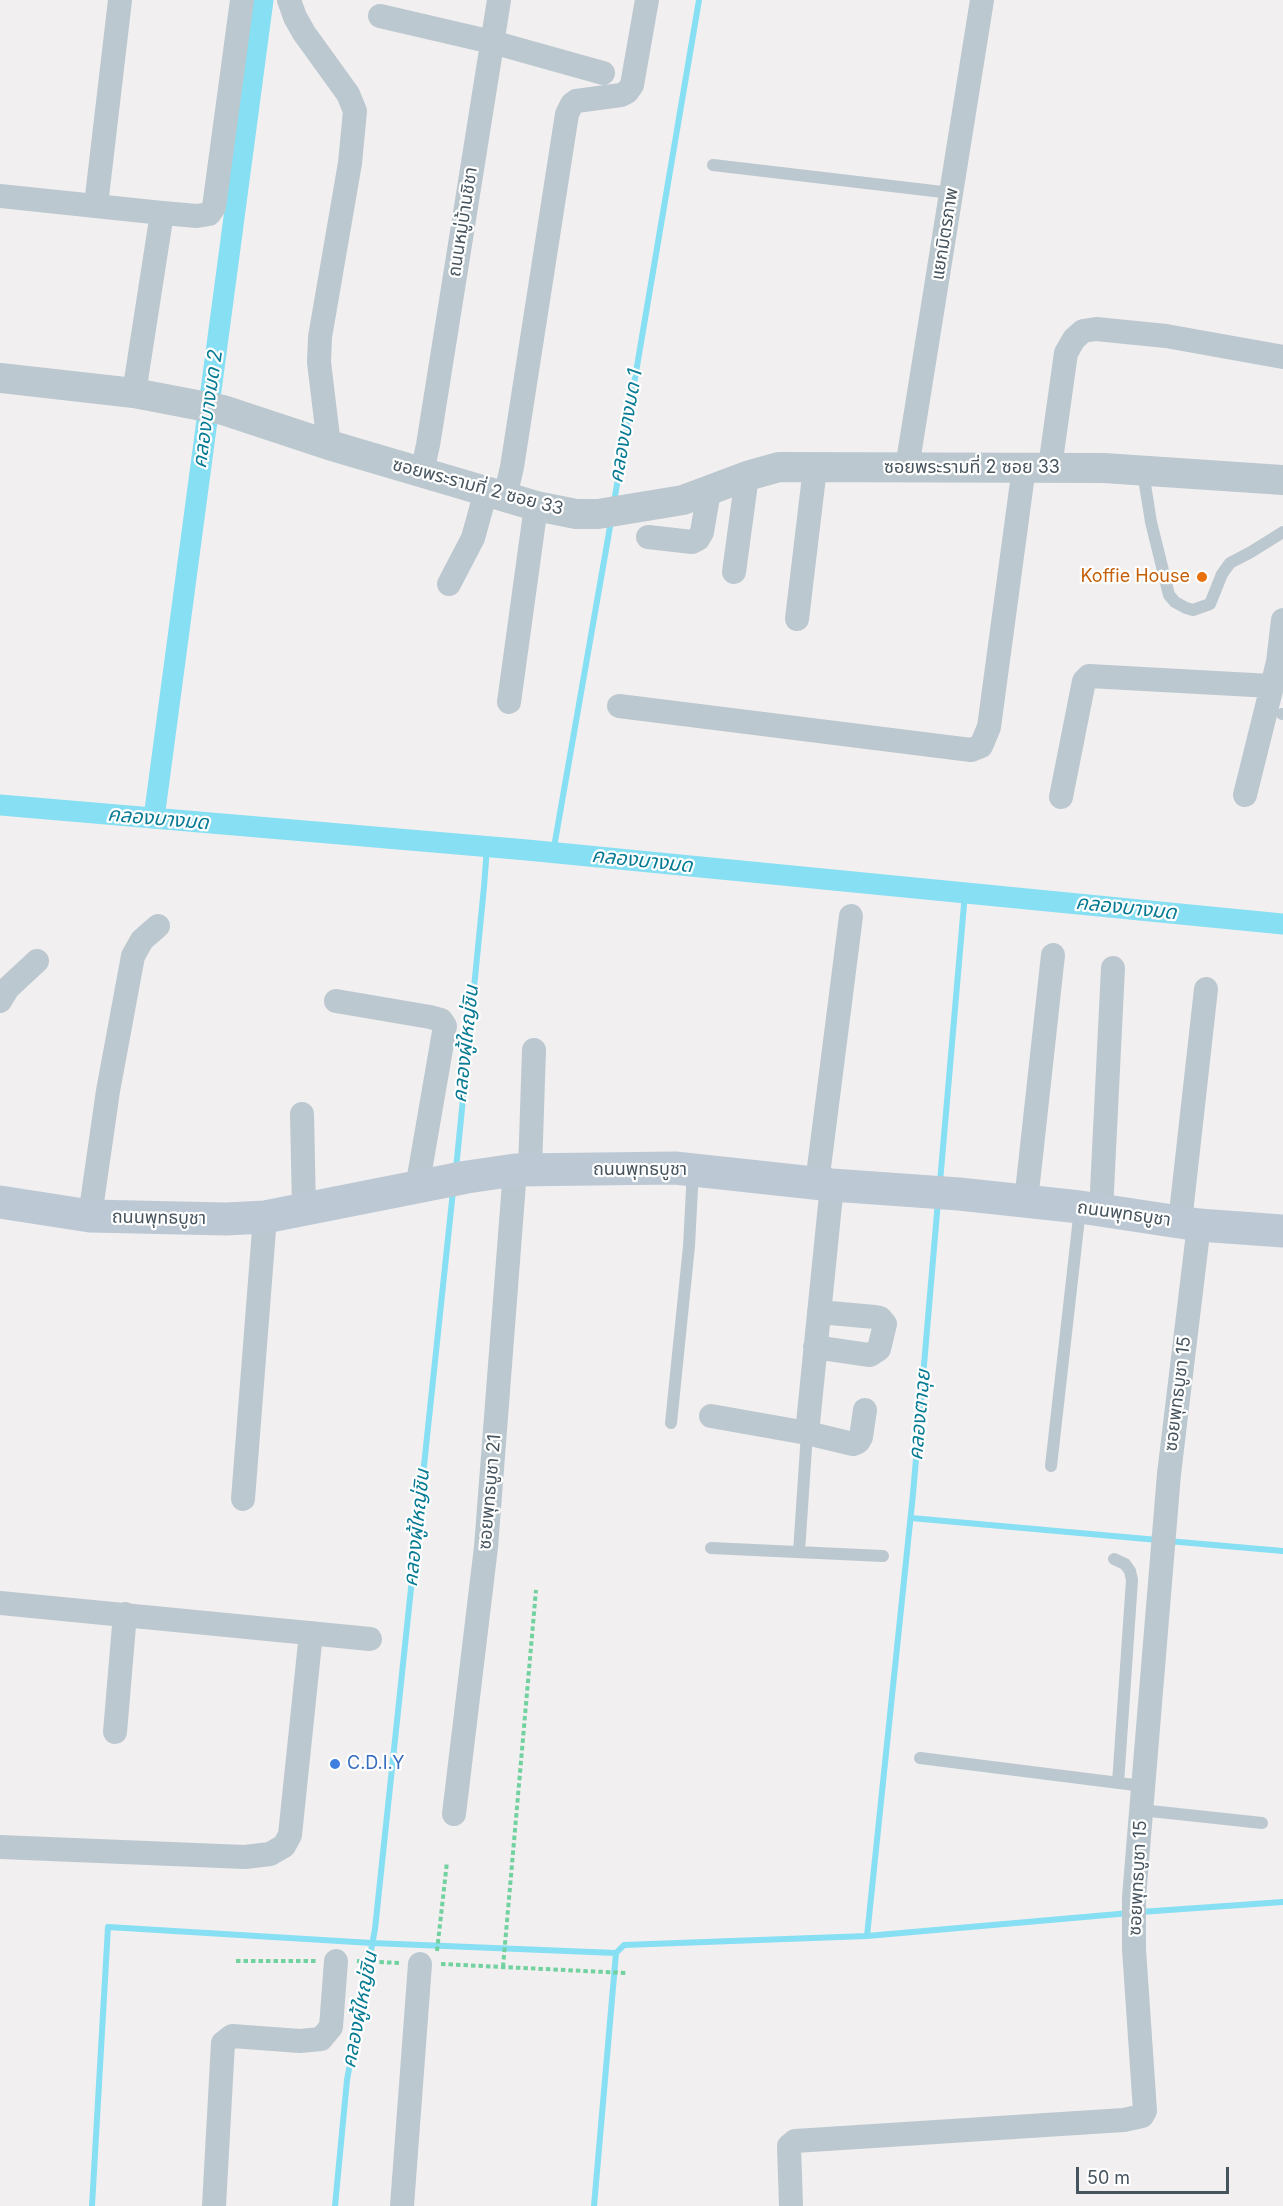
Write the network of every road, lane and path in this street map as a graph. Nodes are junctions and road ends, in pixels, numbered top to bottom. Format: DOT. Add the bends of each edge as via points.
graph roads {
  1 [pos="120,0"];
  2 [pos="242,0"];
  3 [pos="289,0"];
  4 [pos="499,0"];
  5 [pos="647,0"];
  6 [pos="982,0"];
  7 [pos="380,16"];
  8 [pos="492,42"];
  9 [pos="603,73"];
  10 [pos="713,165"];
  11 [pos="951,193"];
  12 [pos="1,201"];
  13 [pos="96,205"];
  14 [pos="162,213"];
  15 [pos="1283,357"];
  16 [pos="0,378"];
  17 [pos="134,393"];
  18 [pos="329,445"];
  19 [pos="425,459"];
  20 [pos="1037,467"];
  21 [pos="814,468"];
  22 [pos="907,468"];
  23 [pos="1143,471"];
  24 [pos="747,476"];
  25 [pos="1283,480"];
  26 [pos="710,491"];
  27 [pos="495,494"];
  28 [pos="536,506"];
  29 [pos="1283,532"];
  30 [pos="648,537"];
  31 [pos="734,572"];
  32 [pos="449,584"];
  33 [pos="797,619"];
  34 [pos="1283,620"];
  35 [pos="1280,663"];
  36 [pos="1271,686"];
  37 [pos="509,702"];
  38 [pos="619,706"];
  39 [pos="1245,795"];
  40 [pos="1061,797"];
  41 [pos="851,916"];
  42 [pos="158,926"];
  43 [pos="1053,955"];
  44 [pos="38,961"];
  45 [pos="1113,968"];
  46 [pos="1206,989"];
  47 [pos="0,1001"];
  48 [pos="336,1001"];
  49 [pos="534,1050"];
  50 [pos="302,1114"];
  51 [pos="523,1170"];
  52 [pos="693,1170"];
  53 [pos="440,1183"];
  54 [pos="824,1184"];
  55 [pos="1026,1201"];
  56 [pos="0,1202"];
  57 [pos="304,1208"];
  58 [pos="1090,1209"];
  59 [pos="90,1216"];
  60 [pos="265,1217"];
  61 [pos="1190,1224"];
  62 [pos="1283,1231"];
  63 [pos="819,1312"];
  64 [pos="815,1347"];
  65 [pos="865,1410"];
  66 [pos="711,1416"];
  67 [pos="671,1423"];
  68 [pos="807,1433"];
  69 [pos="1051,1466"];
  70 [pos="243,1499"];
  71 [pos="711,1548"];
  72 [pos="799,1552"];
  73 [pos="883,1556"];
  74 [pos="1114,1559"];
  75 [pos="536,1590"];
  76 [pos="0,1603"];
  77 [pos="125,1614"];
  78 [pos="311,1633"];
  79 [pos="370,1639"];
  80 [pos="115,1732"];
  81 [pos="920,1758"];
  82 [pos="1118,1783"];
  83 [pos="1143,1786"];
  84 [pos="1142,1810"];
  85 [pos="454,1814"];
  86 [pos="1262,1823"];
  87 [pos="0,1847"];
  88 [pos="447,1862"];
  89 [pos="429,1958"];
  90 [pos="336,1961"];
  91 [pos="503,1967"];
  92 [pos="214,2206"];
  93 [pos="402,2206"];
  94 [pos="791,2206"];
  1 -- 13 [label="street"];
  2 -- 14 [label="street" via="214,207 205,216"];
  3 -- 18 [label="street" via="304,33 348,94 355,111 350,163 320,337 319,362"];
  4 -- 8 [label="street, ถนนหมู่บ้านชิชา"];
  5 -- 27 [label="street" via="632,85 621,95 576,101 567,114 512,467"];
  6 -- 11 [label="street, แยกมิตรภาพ"];
  7 -- 8 [label="street"];
  8 -- 9 [label="street"];
  8 -- 19 [label="street, ถนนหมู่บ้านชิชา"];
  10 -- 11 [label="lane"];
  11 -- 22 [label="street, แยกมิตรภาพ"];
  12 -- 13 [label="street"];
  13 -- 14 [label="street"];
  14 -- 17 [label="street"];
  15 -- 20 [label="street" via="1166,336 1083,331 1066,353"];
  16 -- 17 [label="street, ซอยพระรามที่ 2 ซอย 33"];
  17 -- 18 [label="street, ซอยพระรามที่ 2 ซอย 33" via="223,410"];
  18 -- 19 [label="street, ซอยพระรามที่ 2 ซอย 33"];
  19 -- 27 [label="street, ซอยพระรามที่ 2 ซอย 33"];
  20 -- 22 [label="street, ซอยพระรามที่ 2 ซอย 33"];
  20 -- 23 [label="street, ซอยพระรามที่ 2 ซอย 33"];
  20 -- 38 [label="street" via="989,727 981,746 970,750"];
  21 -- 22 [label="street, ซอยพระรามที่ 2 ซอย 33"];
  21 -- 24 [label="street, ซอยพระรามที่ 2 ซอย 33" via="779,467"];
  21 -- 33 [label="street"];
  23 -- 25 [label="street, ซอยพระรามที่ 2 ซอย 33"];
  23 -- 29 [label="lane" via="1150,522 1169,595 1186,608 1201,609 1210,604 1230,563"];
  24 -- 26 [label="street, ซอยพระรามที่ 2 ซอย 33"];
  24 -- 31 [label="street"];
  26 -- 28 [label="street, ซอยพระรามที่ 2 ซอย 33" via="683,500 611,512 576,514"];
  26 -- 30 [label="street" via="698,539 692,542"];
  27 -- 28 [label="street, ซอยพระรามที่ 2 ซอย 33"];
  27 -- 32 [label="street"];
  28 -- 37 [label="street"];
  34 -- 35 [label="street"];
  35 -- 36 [label="street"];
  36 -- 39 [label="street"];
  36 -- 40 [label="street" via="1089,676 1084,681"];
  41 -- 54 [label="street"];
  42 -- 59 [label="street" via="142,940 133,956"];
  43 -- 55 [label="street"];
  44 -- 47 [label="street" via="8,988"];
  45 -- 58 [label="street"];
  46 -- 61 [label="street, ซอยพุทธบูชา 15"];
  48 -- 53 [label="street" via="430,1017 441,1020 445,1026"];
  49 -- 51 [label="street, ซอยพุทธบูชา 21"];
  50 -- 57 [label="street"];
  51 -- 52 [label="main road, ถนนพุทธบูชา"];
  51 -- 53 [label="main road, ถนนพุทธบูชา"];
  51 -- 85 [label="street, ซอยพุทธบูชา 21" via="486,1547"];
  52 -- 54 [label="main road, ถนนพุทธบูชา"];
  52 -- 67 [label="lane"];
  53 -- 57 [label="main road, ถนนพุทธบูชา"];
  54 -- 55 [label="main road, ถนนพุทธบูชา"];
  54 -- 63 [label="street"];
  55 -- 58 [label="main road, ถนนพุทธบูชา"];
  56 -- 59 [label="main road, ถนนพุทธบูชา"];
  57 -- 60 [label="main road, ถนนพุทธบูชา"];
  58 -- 61 [label="main road, ถนนพุทธบูชา"];
  58 -- 69 [label="lane"];
  59 -- 60 [label="main road, ถนนพุทธบูชา" via="188,1220"];
  60 -- 70 [label="street"];
  61 -- 62 [label="main road, ถนนพุทธบูชา"];
  61 -- 83 [label="street, ซอยพุทธบูชา 15"];
  63 -- 64 [label="street"];
  63 -- 64 [label="street" via="875,1317 885,1324 879,1349 870,1355"];
  64 -- 68 [label="street"];
  65 -- 68 [label="street" via="861,1437 853,1444"];
  66 -- 68 [label="street"];
  68 -- 72 [label="lane"];
  71 -- 72 [label="lane"];
  72 -- 73 [label="lane"];
  74 -- 82 [label="lane" via="1125,1564 1132,1580"];
  75 -- 91 [label="path"];
  76 -- 77 [label="street"];
  77 -- 78 [label="street"];
  77 -- 80 [label="street"];
  78 -- 79 [label="street"];
  78 -- 87 [label="street" via="290,1835 284,1846 270,1854 245,1857"];
  81 -- 82 [label="lane"];
  82 -- 83 [label="lane"];
  83 -- 84 [label="street, ซอยพุทธบูชา 15"];
  84 -- 86 [label="lane"];
  84 -- 94 [label="street, ซอยพุทธบูชา 15" via="1134,1908 1144,2072 1142,2116 795,2141 789,2146"];
  88 -- 89 [label="path"];
  89 -- 93 [label="street"];
  90 -- 92 [label="street" via="331,2027 321,2039 232,2036 223,2043"];
}
